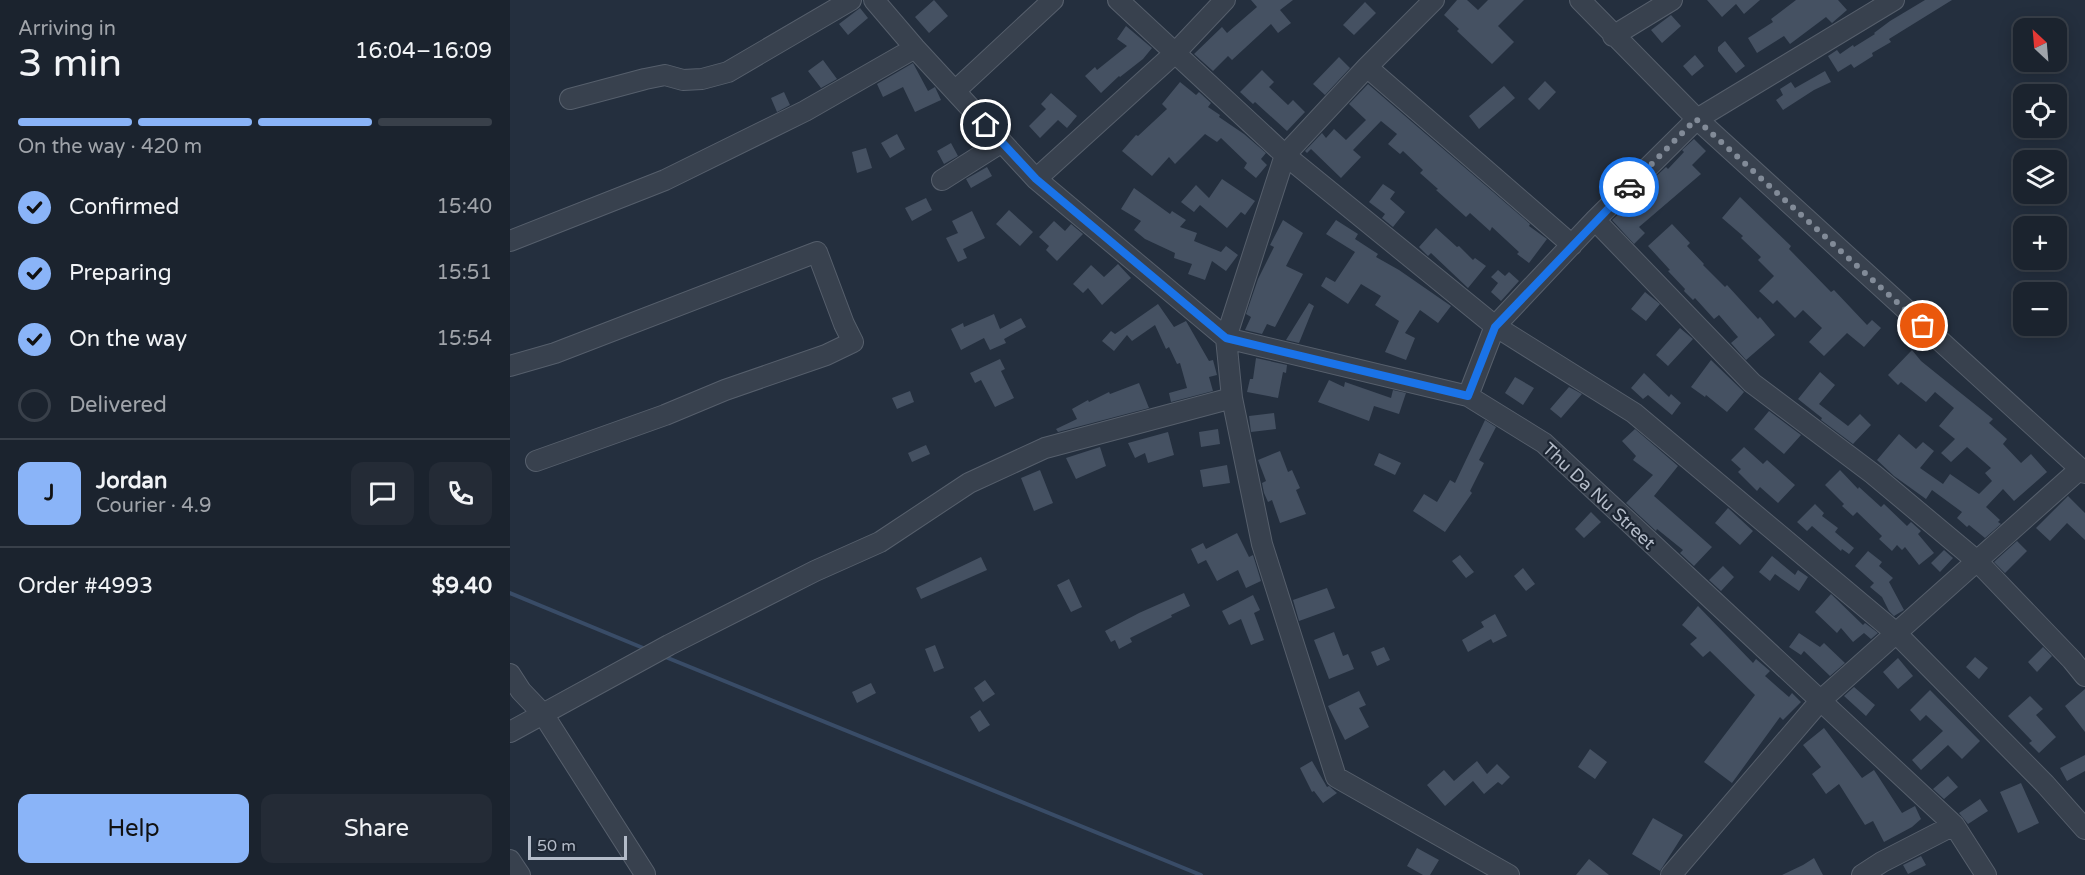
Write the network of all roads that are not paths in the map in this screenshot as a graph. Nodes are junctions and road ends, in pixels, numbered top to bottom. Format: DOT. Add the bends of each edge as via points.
graph roads {
  1 [pos="851,0"];
  2 [pos="1053,0"];
  3 [pos="1119,0"];
  4 [pos="1225,0"];
  5 [pos="1434,0"];
  6 [pos="1580,0"];
  7 [pos="1672,0"];
  8 [pos="1894,0"];
  9 [pos="879,2"];
  10 [pos="1613,36"];
  11 [pos="915,48"];
  12 [pos="1174,53"];
  13 [pos="1367,67"];
  14 [pos="955,91"];
  15 [pos="570,99"];
  16 [pos="1696,119"];
  17 [pos="1002,142"];
  18 [pos="1285,155"];
  19 [pos="1036,179"];
  20 [pos="942,180"];
  21 [pos="1595,220"];
  22 [pos="510,241"];
  23 [pos="1572,245"];
  24 [pos="1495,327"];
  25 [pos="1226,338"];
  26 [pos="510,366"];
  27 [pos="1468,396"];
  28 [pos="1232,398"];
  29 [pos="536,461"];
  30 [pos="2083,471"];
  31 [pos="1977,561"];
  32 [pos="1896,633"];
  33 [pos="510,674"];
  34 [pos="2085,676"];
  35 [pos="1820,701"];
  36 [pos="543,714"];
  37 [pos="510,732"];
  38 [pos="1954,825"];
  39 [pos="2085,830"];
  40 [pos="510,860"];
  41 [pos="645,874"];
  42 [pos="520,875"];
  43 [pos="1509,875"];
  44 [pos="1671,875"];
  45 [pos="1862,875"];
  46 [pos="1986,875"];
  1 -- 15 [label="street" via="728,72 683,80 665,75"];
  2 -- 14 [label="street"];
  3 -- 12 [label="street"];
  4 -- 12 [label="street"];
  5 -- 13 [label="street"];
  6 -- 10 [label="street"];
  7 -- 10 [label="street"];
  8 -- 16 [label="street"];
  9 -- 11 [label="street, Thu Da Nu Street"];
  10 -- 16 [label="street"];
  11 -- 14 [label="street, Thu Da Nu Street"];
  11 -- 22 [label="street" via="805,111 665,180"];
  12 -- 18 [label="street"];
  12 -- 19 [label="street"];
  13 -- 18 [label="street"];
  13 -- 23 [label="street"];
  14 -- 17 [label="street, Thu Da Nu Street"];
  16 -- 21 [label="street"];
  16 -- 30 [label="street"];
  17 -- 19 [label="street, Thu Da Nu Street"];
  17 -- 20 [label="street"];
  18 -- 24 [label="street"];
  18 -- 25 [label="street"];
  19 -- 25 [label="street, Thu Da Nu Street"];
  21 -- 23 [label="street"];
  21 -- 31 [label="street" via="1752,383 1873,474"];
  23 -- 24 [label="street"];
  24 -- 27 [label="street"];
  24 -- 32 [label="street" via="1634,413"];
  25 -- 27 [label="street, Thu Da Nu Street"];
  25 -- 28 [label="street"];
  26 -- 29 [label="street" via="555,353 817,252 853,342"];
  27 -- 35 [label="street, Thu Da Nu Street" via="1544,443"];
  28 -- 36 [label="street" via="1045,448 969,483 880,542 669,645"];
  28 -- 43 [label="street" via="1262,544 1336,777"];
  30 -- 31 [label="street"];
  31 -- 32 [label="street"];
  31 -- 34 [label="street"];
  32 -- 35 [label="street"];
  32 -- 39 [label="street"];
  33 -- 36 [label="street"];
  35 -- 38 [label="street, Thu Da Nu Street"];
  35 -- 44 [label="street"];
  36 -- 37 [label="street"];
  36 -- 41 [label="street"];
  38 -- 45 [label="street"];
  38 -- 46 [label="street, Thu Da Nu Street"];
  40 -- 42 [label="street"];
}
